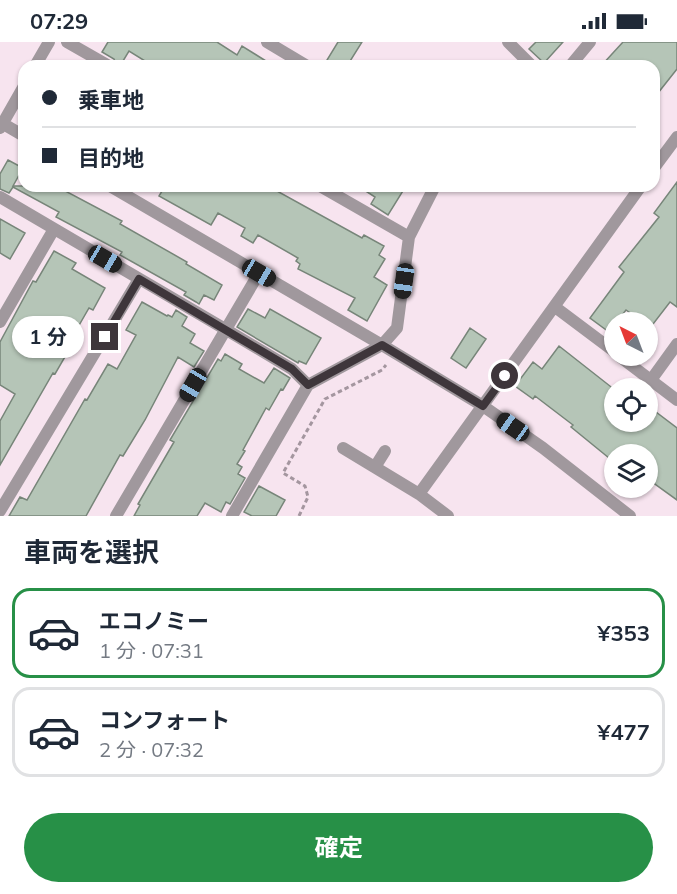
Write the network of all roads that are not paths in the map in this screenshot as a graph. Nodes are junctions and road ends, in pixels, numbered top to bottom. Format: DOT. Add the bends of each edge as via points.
graph roads {
  1 [pos="49,42"];
  2 [pos="67,42"];
  3 [pos="267,42"];
  4 [pos="508,42"];
  5 [pos="590,42"];
  6 [pos="38,60"];
  7 [pos="98,60"];
  8 [pos="297,60"];
  9 [pos="526,60"];
  10 [pos="575,60"];
  11 [pos="18,96"];
  12 [pos="1,124"];
  13 [pos="18,133"];
  14 [pos="677,137"];
  15 [pos="660,159"];
  16 [pos="120,192"];
  17 [pos="330,192"];
  18 [pos="432,192"];
  19 [pos="637,192"];
  20 [pos="0,197"];
  21 [pos="54,229"];
  22 [pos="409,237"];
  23 [pos="259,273"];
  24 [pos="139,279"];
  25 [pos="555,307"];
  26 [pos="0,322"];
  27 [pos="225,329"];
  28 [pos="604,344"];
  29 [pos="677,344"];
  30 [pos="382,345"];
  31 [pos="633,366"];
  32 [pos="648,378"];
  33 [pos="652,378"];
  34 [pos="308,385"];
  35 [pos="658,385"];
  36 [pos="677,400"];
  37 [pos="483,406"];
  38 [pos="343,448"];
  39 [pos="385,451"];
  40 [pos="375,467"];
  41 [pos="419,494"];
  42 [pos="0,512"];
  43 [pos="116,516"];
  44 [pos="232,516"];
  45 [pos="448,516"];
  46 [pos="630,516"];
  1 -- 6 [label="street"];
  2 -- 7 [label="street"];
  3 -- 8 [label="street"];
  4 -- 9 [label="street"];
  5 -- 10 [label="street"];
  11 -- 12 [label="street"];
  12 -- 13 [label="street"];
  14 -- 15 [label="street"];
  16 -- 23 [label="street"];
  17 -- 22 [label="street"];
  18 -- 22 [label="street"];
  19 -- 25 [label="street"];
  20 -- 21 [label="street"];
  21 -- 24 [label="street"];
  21 -- 26 [label="street"];
  22 -- 30 [label="street" via="398,328"];
  23 -- 27 [label="street"];
  23 -- 30 [label="street"];
  24 -- 27 [label="street"];
  24 -- 42 [label="street"];
  25 -- 28 [label="street"];
  25 -- 37 [label="street"];
  27 -- 34 [label="street" via="292,369"];
  27 -- 43 [label="street"];
  29 -- 33 [label="street"];
  30 -- 34 [label="street"];
  30 -- 37 [label="street"];
  31 -- 32 [label="street"];
  34 -- 44 [label="street"];
  35 -- 36 [label="street"];
  37 -- 41 [label="street"];
  37 -- 46 [label="street"];
  38 -- 40 [label="street"];
  39 -- 40 [label="street"];
  40 -- 41 [label="street"];
  41 -- 45 [label="street"];
}
